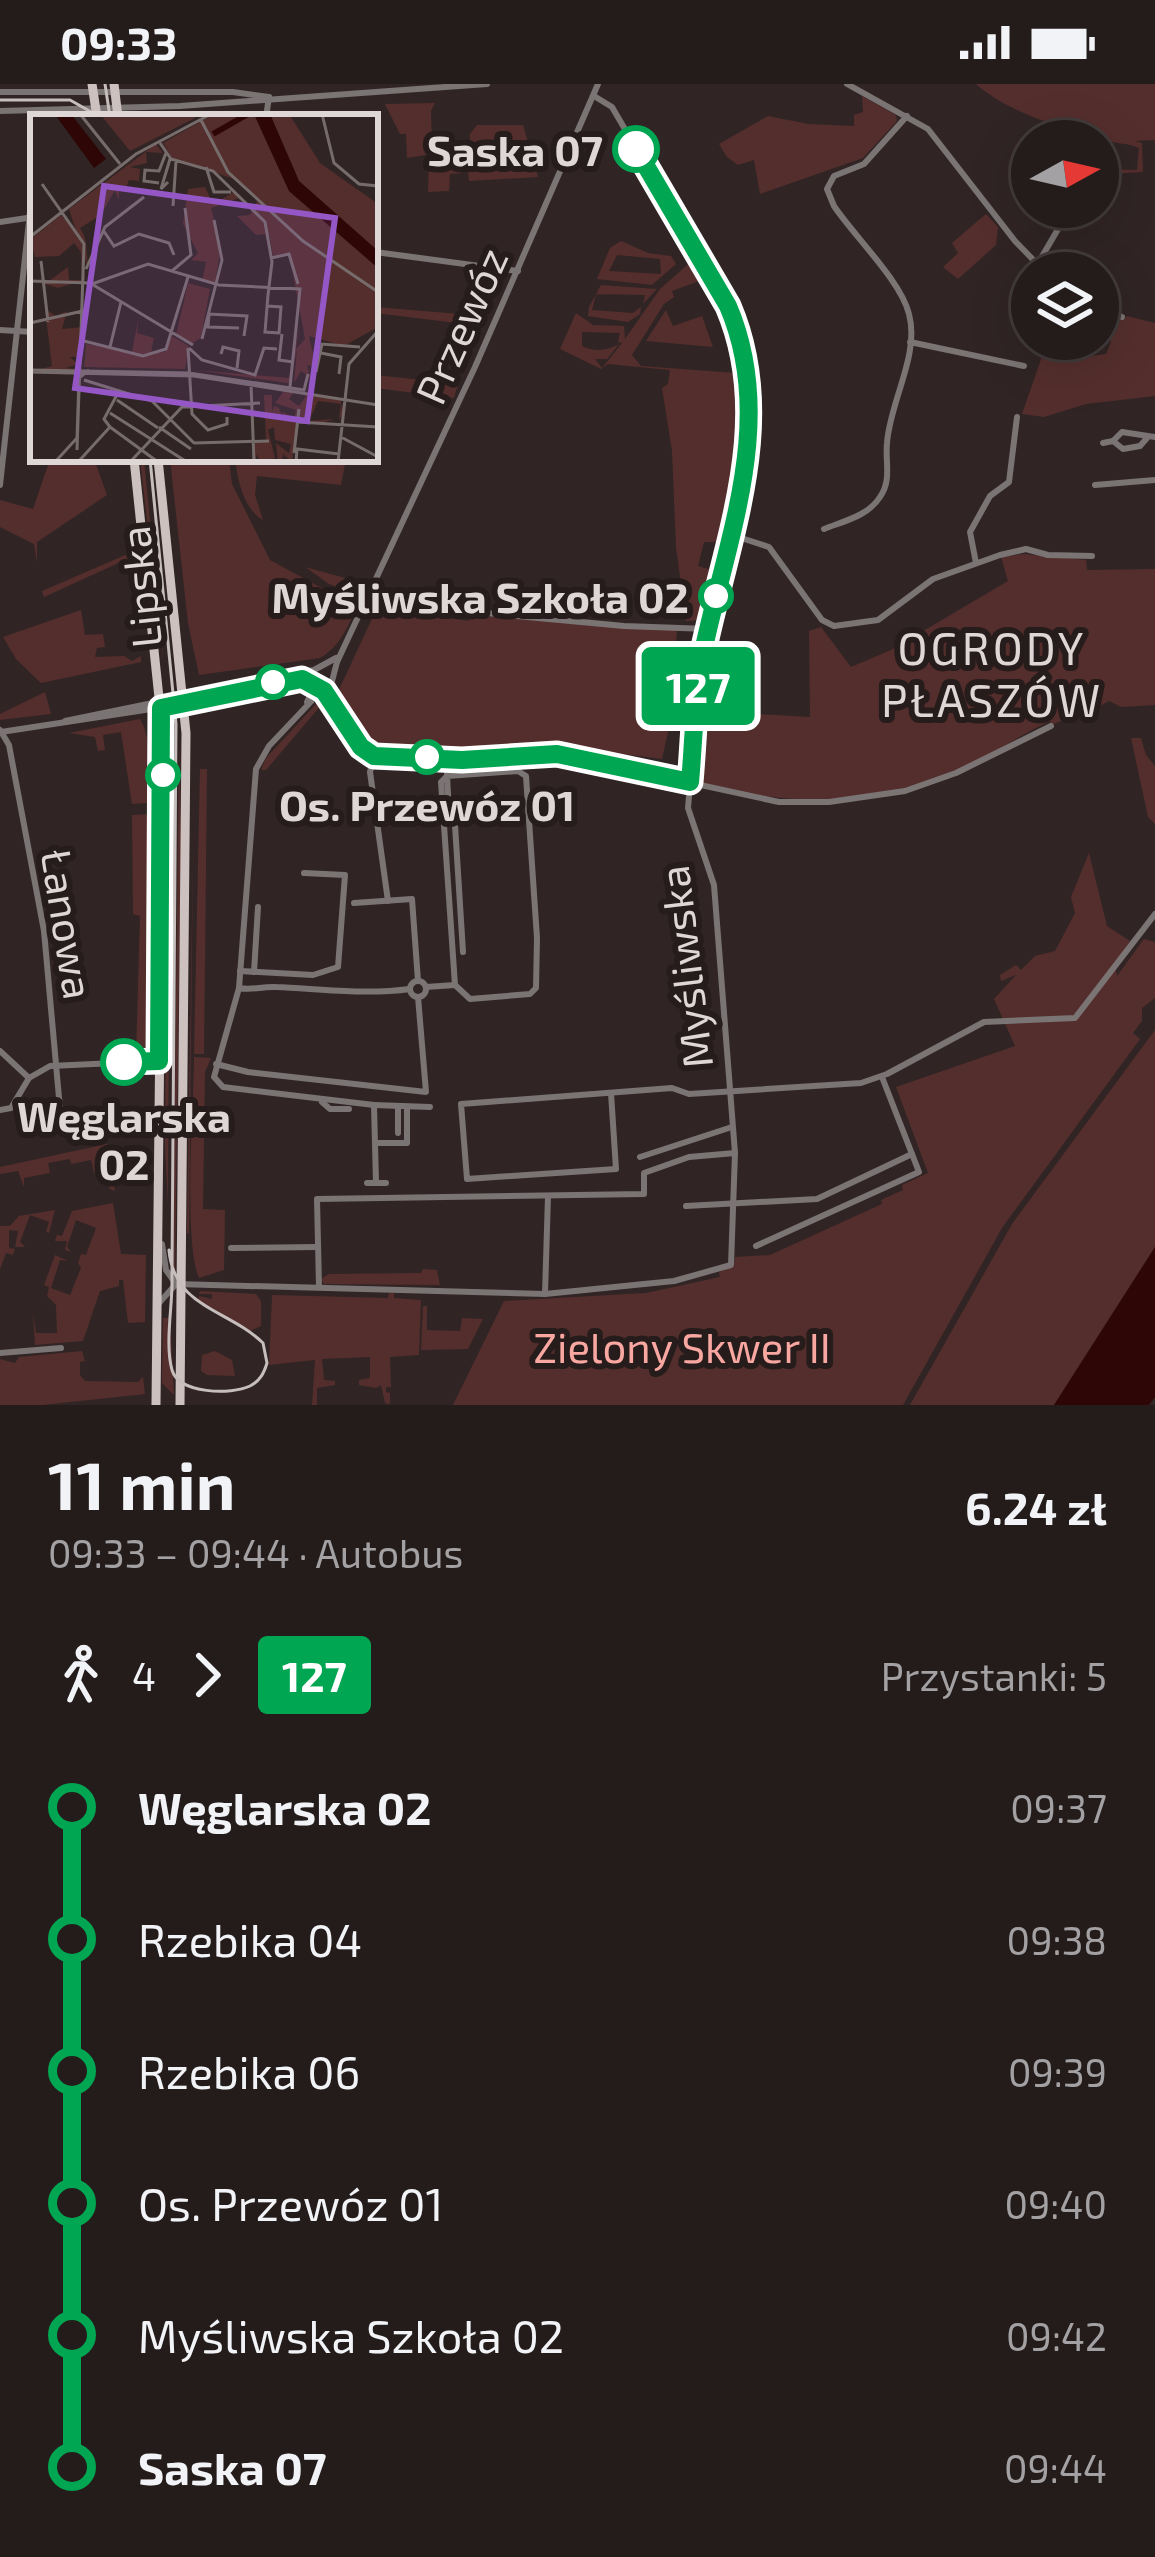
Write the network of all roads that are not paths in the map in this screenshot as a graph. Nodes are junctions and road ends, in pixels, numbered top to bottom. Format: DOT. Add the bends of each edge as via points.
graph roads {
  1 [pos="62,84"];
  2 [pos="487,84"];
  3 [pos="598,84"];
  4 [pos="847,84"];
  5 [pos="445,86"];
  6 [pos="93,87"];
  7 [pos="115,88"];
  8 [pos="43,91"];
  9 [pos="0,92"];
  10 [pos="594,96"];
  11 [pos="269,97"];
  12 [pos="163,106"];
  13 [pos="0,111"];
  14 [pos="118,112"];
  15 [pos="96,113"];
  16 [pos="148,114"];
  17 [pos="266,114"];
  18 [pos="908,116"];
  19 [pos="30,202"];
  20 [pos="27,218"];
  21 [pos="0,221"];
  22 [pos="1027,252"];
  23 [pos="378,253"];
  24 [pos="518,271"];
  25 [pos="1119,316"];
  26 [pos="1122,317"];
  27 [pos="0,329"];
  28 [pos="17,331"];
  29 [pos="30,332"];
  30 [pos="910,343"];
  31 [pos="1024,366"];
  32 [pos="1018,416"];
  33 [pos="1151,438"];
  34 [pos="1113,441"];
  35 [pos="1103,442"];
  36 [pos="134,462"];
  37 [pos="158,462"];
  38 [pos="1155,480"];
  39 [pos="0,484"];
  40 [pos="1095,485"];
  41 [pos="824,529"];
  42 [pos="729,534"];
  43 [pos="1092,556"];
  44 [pos="976,563"];
  45 [pos="368,602"];
  46 [pos="708,629"];
  47 [pos="330,669"];
  48 [pos="314,670"];
  49 [pos="320,688"];
  50 [pos="184,699"];
  51 [pos="160,703"];
  52 [pos="1051,727"];
  53 [pos="1,731"];
  54 [pos="374,756"];
  55 [pos="447,757"];
  56 [pos="447,776"];
  57 [pos="690,782"];
  58 [pos="304,873"];
  59 [pos="388,901"];
  60 [pos="354,903"];
  61 [pos="258,908"];
  62 [pos="1155,914"];
  63 [pos="461,916"];
  64 [pos="450,917"];
  65 [pos="463,952"];
  66 [pos="240,971"];
  67 [pos="254,972"];
  68 [pos="418,981"];
  69 [pos="455,985"];
  70 [pos="238,988"];
  71 [pos="426,988"];
  72 [pos="410,989"];
  73 [pos="418,997"];
  74 [pos="0,1051"];
  75 [pos="159,1061"];
  76 [pos="215,1064"];
  77 [pos="59,1065"];
  78 [pos="882,1077"];
  79 [pos="29,1078"];
  80 [pos="729,1091"];
  81 [pos="611,1093"];
  82 [pos="320,1100"];
  83 [pos="374,1105"];
  84 [pos="430,1106"];
  85 [pos="349,1108"];
  86 [pos="402,1108"];
  87 [pos="0,1110"];
  88 [pos="732,1126"];
  89 [pos="62,1131"];
  90 [pos="398,1133"];
  91 [pos="375,1143"];
  92 [pos="735,1153"];
  93 [pos="912,1154"];
  94 [pos="640,1157"];
  95 [pos="376,1183"];
  96 [pos="548,1196"];
  97 [pos="809,1200"];
  98 [pos="733,1205"];
  99 [pos="686,1207"];
  100 [pos="815,1220"];
  101 [pos="160,1222"];
  102 [pos="756,1246"];
  103 [pos="318,1247"];
  104 [pos="231,1248"];
  105 [pos="178,1284"];
  106 [pos="319,1287"];
  107 [pos="545,1294"];
  108 [pos="157,1307"];
  109 [pos="61,1348"];
  110 [pos="0,1353"];
  111 [pos="156,1405"];
  112 [pos="180,1405"];
  1 -- 8 [label="street"];
  2 -- 5 [label="street"];
  3 -- 10 [label="street, Przewóz"];
  4 -- 18 [label="street"];
  5 -- 11 [label="street"];
  6 -- 7 [label="street"];
  6 -- 8 [label="street"];
  6 -- 15 [label="main road"];
  7 -- 11 [label="street"];
  7 -- 14 [label="main road"];
  8 -- 9 [label="street"];
  10 -- 24 [label="street, Przewóz"];
  10 -- 42 [label="street, Myśliwska" via="612,107 737,329 751,424"];
  11 -- 12 [label="street"];
  11 -- 17 [label="street"];
  12 -- 14 [label="street"];
  12 -- 16 [label="street"];
  13 -- 15 [label="street"];
  14 -- 15 [label="street"];
  18 -- 22 [label="street" via="932,132"];
  18 -- 30 [label="street" via="864,164 834,176 827,189 904,301"];
  19 -- 20 [label="street"];
  20 -- 21 [label="street"];
  20 -- 28 [label="street"];
  23 -- 24 [label="street"];
  24 -- 45 [label="street, Przewóz"];
  25 -- 26 [label="street"];
  27 -- 28 [label="street"];
  28 -- 29 [label="street"];
  28 -- 39 [label="street"];
  30 -- 31 [label="street"];
  30 -- 41 [label="street" via="884,491 864,513"];
  32 -- 44 [label="street" via="1009,482 990,496 970,532"];
  33 -- 34 [label="street" via="1122,432"];
  33 -- 34 [label="street" via="1123,449"];
  34 -- 35 [label="street"];
  36 -- 51 [label="main road, Lipska"];
  37 -- 50 [label="main road, Lipska"];
  38 -- 40 [label="street"];
  42 -- 44 [label="street" via="769,547 834,626 878,620 928,582"];
  42 -- 46 [label="street, Myśliwska"];
  43 -- 44 [label="street" via="1025,549"];
  45 -- 46 [label="street"];
  45 -- 47 [label="street, Przewóz"];
  46 -- 57 [label="street, Myśliwska"];
  47 -- 48 [label="street"];
  47 -- 49 [label="street, Przewóz" via="334,682"];
  48 -- 49 [label="street"];
  48 -- 50 [label="street"];
  49 -- 50 [label="street" via="284,680"];
  49 -- 54 [label="street"];
  49 -- 66 [label="street" via="256,769"];
  50 -- 51 [label="street"];
  50 -- 105 [label="main road, Lipska"];
  51 -- 53 [label="street"];
  51 -- 75 [label="main road, Lipska"];
  52 -- 57 [label="street" via="905,791 778,802"];
  53 -- 77 [label="street, Łanowa" via="44,931"];
  54 -- 55 [label="street"];
  54 -- 59 [label="street"];
  55 -- 56 [label="street"];
  55 -- 57 [label="street" via="557,754"];
  56 -- 63 [label="street"];
  56 -- 64 [label="street" via="440,782 440,834"];
  56 -- 69 [label="street" via="526,776 537,938 534,992 470,999"];
  57 -- 80 [label="street, Myśliwska" via="689,812 714,885"];
  58 -- 67 [label="street" via="345,875 338,967 314,975"];
  59 -- 60 [label="street"];
  59 -- 68 [label="street" via="412,898"];
  61 -- 67 [label="street"];
  62 -- 78 [label="street, Myśliwska" via="1076,1018 983,1022"];
  63 -- 64 [label="street"];
  63 -- 65 [label="street"];
  64 -- 69 [label="street"];
  66 -- 67 [label="street"];
  66 -- 70 [label="street"];
  68 -- 71 [label="street"];
  68 -- 72 [label="street"];
  69 -- 71 [label="street"];
  70 -- 72 [label="street"];
  70 -- 76 [label="street"];
  71 -- 73 [label="street"];
  72 -- 73 [label="street"];
  73 -- 76 [label="street" via="426,1092"];
  74 -- 79 [label="street"];
  75 -- 77 [label="street"];
  75 -- 101 [label="main road, Lipska"];
  76 -- 82 [label="street" via="221,1087"];
  77 -- 79 [label="street"];
  77 -- 89 [label="street, Łanowa"];
  78 -- 80 [label="street, Myśliwska"];
  78 -- 93 [label="street"];
  79 -- 87 [label="street" via="15,1104"];
  80 -- 81 [label="street, Myśliwska"];
  80 -- 88 [label="street, Myśliwska"];
  81 -- 81 [label="street, Myśliwska" via="461,1103 467,1179 616,1168"];
  82 -- 83 [label="street"];
  82 -- 85 [label="street" via="330,1109"];
  83 -- 86 [label="street"];
  83 -- 91 [label="street"];
  84 -- 86 [label="street"];
  86 -- 90 [label="street"];
  86 -- 91 [label="street" via="407,1143"];
  88 -- 92 [label="street, Myśliwska"];
  88 -- 94 [label="street"];
  91 -- 95 [label="street"];
  92 -- 96 [label="street" via="644,1173 644,1194"];
  92 -- 98 [label="street, Myśliwska"];
  93 -- 97 [label="street"];
  93 -- 100 [label="street" via="919,1172"];
  96 -- 103 [label="street" via="317,1199"];
  96 -- 107 [label="street"];
  97 -- 98 [label="street"];
  97 -- 100 [label="street"];
  98 -- 99 [label="street"];
  98 -- 107 [label="street, Myśliwska" via="731,1265 674,1281"];
  100 -- 102 [label="street"];
  101 -- 105 [label="street, Lipska" via="166,1270"];
  101 -- 108 [label="main road, Lipska"];
  103 -- 104 [label="street"];
  103 -- 106 [label="street"];
  105 -- 106 [label="street"];
  105 -- 108 [label="street"];
  105 -- 112 [label="main road, Lipska"];
  106 -- 107 [label="street"];
  108 -- 111 [label="main road, Lipska"];
  109 -- 110 [label="street"];
}
